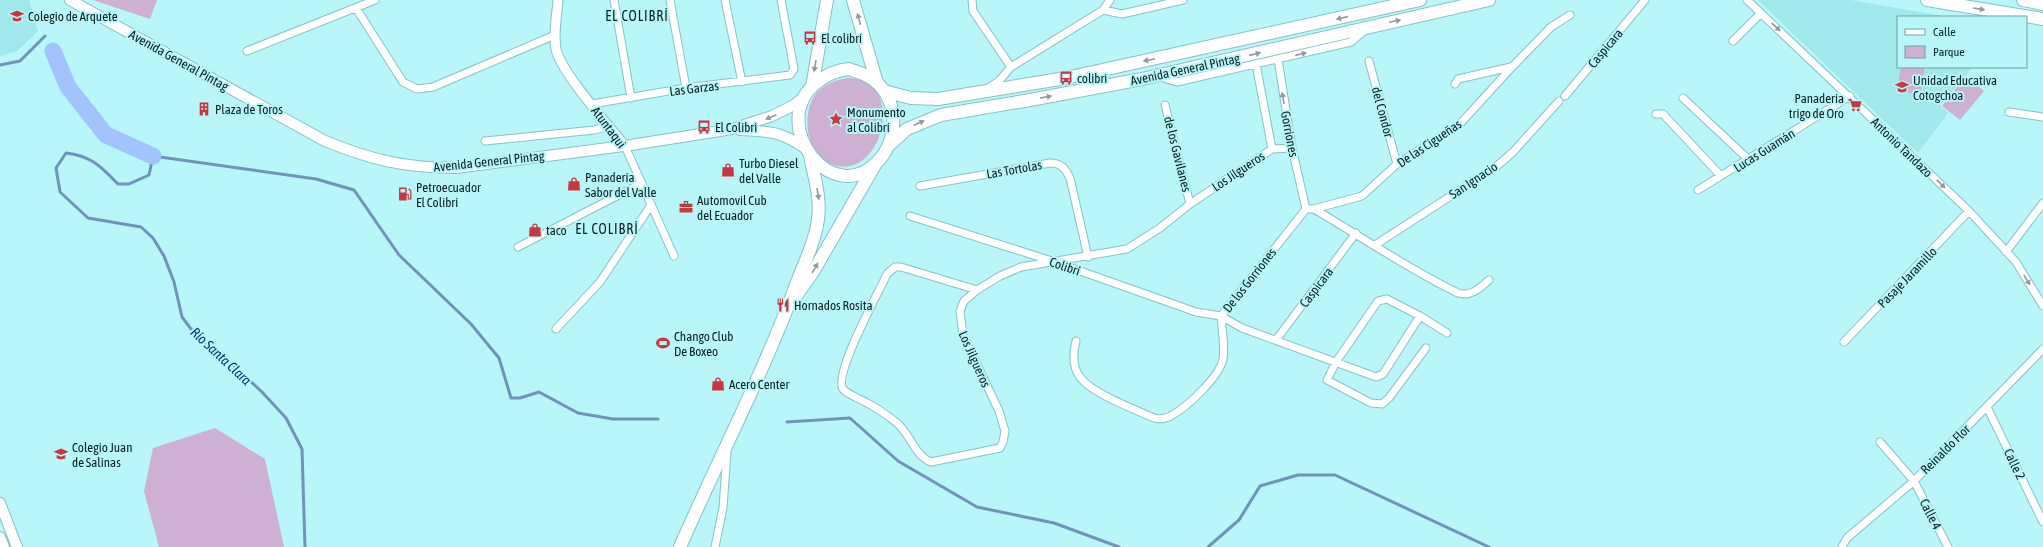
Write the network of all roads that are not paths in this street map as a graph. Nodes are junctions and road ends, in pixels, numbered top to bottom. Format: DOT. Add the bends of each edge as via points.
graph roads {
  1 [pos="70,0"];
  2 [pos="375,0"];
  3 [pos="558,0"];
  4 [pos="614,0"];
  5 [pos="670,0"];
  6 [pos="725,0"];
  7 [pos="781,0"];
  8 [pos="827,0"];
  9 [pos="854,0"];
  10 [pos="972,0"];
  11 [pos="1110,0"];
  12 [pos="1183,0"];
  13 [pos="1420,0"];
  14 [pos="1489,0"];
  15 [pos="1645,0"];
  16 [pos="1747,0"];
  17 [pos="1927,0"];
  18 [pos="2023,0"];
  19 [pos="2043,4"];
  20 [pos="356,8"];
  21 [pos="1103,10"];
  22 [pos="1761,13"];
  23 [pos="1570,15"];
  24 [pos="2025,16"];
  25 [pos="2027,16"];
  26 [pos="2043,19"];
  27 [pos="1369,27"];
  28 [pos="556,35"];
  29 [pos="1733,40"];
  30 [pos="247,51"];
  31 [pos="1278,59"];
  32 [pos="1369,61"];
  33 [pos="1256,64"];
  34 [pos="1012,67"];
  35 [pos="1512,67"];
  36 [pos="1155,76"];
  37 [pos="742,82"];
  38 [pos="1455,84"];
  39 [pos="812,87"];
  40 [pos="881,87"];
  41 [pos="686,88"];
  42 [pos="981,91"];
  43 [pos="1565,96"];
  44 [pos="1850,96"];
  45 [pos="804,97"];
  46 [pos="631,98"];
  47 [pos="1683,98"];
  48 [pos="1559,101"];
  49 [pos="592,104"];
  50 [pos="1166,105"];
  51 [pos="2009,112"];
  52 [pos="1656,114"];
  53 [pos="2043,117"];
  54 [pos="610,126"];
  55 [pos="732,129"];
  56 [pos="485,141"];
  57 [pos="625,146"];
  58 [pos="888,146"];
  59 [pos="1292,148"];
  60 [pos="1272,149"];
  61 [pos="807,152"];
  62 [pos="1749,160"];
  63 [pos="876,164"];
  64 [pos="1397,164"];
  65 [pos="1721,176"];
  66 [pos="642,183"];
  67 [pos="920,186"];
  68 [pos="1698,190"];
  69 [pos="2043,203"];
  70 [pos="1190,204"];
  71 [pos="651,205"];
  72 [pos="1306,209"];
  73 [pos="1314,209"];
  74 [pos="1969,211"];
  75 [pos="910,216"];
  76 [pos="1356,233"];
  77 [pos="1375,245"];
  78 [pos="518,246"];
  79 [pos="2006,252"];
  80 [pos="674,256"];
  81 [pos="1088,257"];
  82 [pos="1052,261"];
  83 [pos="1489,280"];
  84 [pos="977,290"];
  85 [pos="2043,306"];
  86 [pos="785,312"];
  87 [pos="1221,316"];
  88 [pos="1420,316"];
  89 [pos="556,329"];
  90 [pos="1447,333"];
  91 [pos="1276,340"];
  92 [pos="1076,342"];
  93 [pos="1844,342"];
  94 [pos="1426,348"];
  95 [pos="2043,349"];
  96 [pos="1336,362"];
  97 [pos="1986,407"];
  98 [pos="1880,442"];
  99 [pos="727,443"];
  100 [pos="1914,481"];
  101 [pos="0,506"];
  102 [pos="2043,522"];
  103 [pos="0,537"];
  104 [pos="1843,546"];
  105 [pos="4,547"];
  106 [pos="17,547"];
  107 [pos="680,547"];
  108 [pos="715,547"];
  109 [pos="1948,547"];
  1 -- 57 [label="main road, Avenida General Pintag" via="325,141 380,161 428,168 456,168"];
  2 -- 20 [label="street"];
  3 -- 28 [label="street, Atuntaqui"];
  4 -- 46 [label="street"];
  5 -- 41 [label="street"];
  6 -- 37 [label="street"];
  7 -- 37 [label="street, Las Garzas" via="793,73 787,77"];
  8 -- 39 [label="highway, one-way"];
  40 -- 9 [label="highway, one-way"];
  10 -- 34 [label="street" via="972,11"];
  11 -- 21 [label="street"];
  12 -- 21 [label="street" via="1122,14"];
  13 -- 42 [label="highway, Avenida General Pintag, one-way" via="1066,78"];
  27 -- 14 [label="highway, Avenida General Pintag, one-way"];
  15 -- 43 [label="street, Caspicara"];
  16 -- 22 [label="street, Antonio Tandazo"];
  17 -- 24 [label="highway, one-way"];
  18 -- 19 [label="highway"];
  20 -- 28 [label="street" via="403,82 417,89 433,87"];
  20 -- 30 [label="street"];
  21 -- 34 [label="street"];
  22 -- 29 [label="street"];
  22 -- 44 [label="street, Antonio Tandazo, one-way"];
  23 -- 35 [label="street, De las Cigueñas" via="1551,27"];
  25 -- 26 [label="highway, one-way"];
  31 -- 27 [label="street, one-way" via="1351,42"];
  36 -- 27 [label="highway, Avenida General Pintag, one-way"];
  28 -- 49 [label="street, Atuntaqui" via="556,49 560,59"];
  31 -- 33 [label="street"];
  59 -- 31 [label="street, Gorriones, one-way"];
  32 -- 64 [label="street, del Condor"];
  33 -- 36 [label="street" via="1177,82"];
  33 -- 60 [label="street"];
  34 -- 42 [label="street" via="999,81"];
  35 -- 38 [label="street" via="1458,79"];
  35 -- 64 [label="street, De las Cigueñas" via="1460,125"];
  58 -- 36 [label="highway, Avenida General Pintag, one-way" via="912,126 941,114"];
  37 -- 41 [label="street, Las Garzas"];
  39 -- 40 [label="highway" via="839,70 849,69 864,74"];
  39 -- 45 [label="highway"];
  40 -- 42 [label="highway, Avenida General Pintag" via="920,99"];
  40 -- 58 [label="highway" via="890,101 894,116 893,132"];
  41 -- 46 [label="street, Las Garzas"];
  44 -- 62 [label="street, Lucas Guamán"];
  44 -- 74 [label="street, Antonio Tandazo, one-way"];
  45 -- 55 [label="main road, Avenida General Pintag, one-way" via="794,106 772,116"];
  45 -- 61 [label="highway" via="799,124 801,140"];
  46 -- 49 [label="street, Las Garzas"];
  47 -- 62 [label="street"];
  48 -- 77 [label="street, San Ignacio" via="1496,166"];
  49 -- 54 [label="street, Atuntaqui"];
  50 -- 70 [label="street, de los Gavilanes"];
  51 -- 53 [label="street"];
  52 -- 65 [label="street" via="1663,114"];
  54 -- 56 [label="street" via="594,130"];
  54 -- 57 [label="street, Atuntaqui"];
  55 -- 57 [label="main road, Avenida General Pintag"];
  55 -- 61 [label="main road, Avenida General Pintag" via="778,133 789,137"];
  57 -- 66 [label="street, Atuntaqui"];
  58 -- 63 [label="highway"];
  59 -- 60 [label="street, Los Jilgueros"];
  59 -- 72 [label="street, Gorriones"];
  60 -- 70 [label="street, Los Jilgueros"];
  61 -- 63 [label="highway" via="826,170 848,176 858,174"];
  61 -- 86 [label="highway, one-way" via="819,201 818,218 812,244"];
  62 -- 65 [label="street, Lucas Guamán"];
  86 -- 63 [label="highway, one-way" via="813,272"];
  64 -- 73 [label="street, De las Cigueñas" via="1362,196"];
  65 -- 68 [label="street, Lucas Guamán"];
  66 -- 71 [label="street, Atuntaqui"];
  66 -- 78 [label="street"];
  67 -- 81 [label="street, Las Tortolas" via="1057,163 1066,170 1070,178"];
  69 -- 79 [label="street"];
  70 -- 81 [label="street, Los Jilgueros" via="1160,228 1127,249"];
  71 -- 80 [label="street, Atuntaqui"];
  71 -- 89 [label="street" via="600,282"];
  72 -- 73 [label="street, De las Cigueñas"];
  72 -- 87 [label="street, De los Gorriones"];
  73 -- 76 [label="street"];
  74 -- 79 [label="street, Antonio Tandazo"];
  74 -- 93 [label="street, Pasaje Jaramillo"];
  75 -- 82 [label="street, Colibrí"];
  76 -- 77 [label="street"];
  76 -- 91 [label="street, Caspicara"];
  77 -- 83 [label="street" via="1439,284 1464,295 1475,292"];
  79 -- 85 [label="street, Antonio Tandazo, one-way" via="2016,262"];
  81 -- 82 [label="street, Los Jilgueros"];
  82 -- 84 [label="street, Los Jilgueros" via="1000,276"];
  82 -- 87 [label="street, Colibrí" via="1196,312"];
  84 -- 84 [label="street, Los Jilgueros" via="901,267 892,269 887,274 844,364 842,384 845,391 869,403 898,424 927,460 937,462 1000,448 1003,442 1005,431 999,412 963,335 960,321 964,301"];
  86 -- 99 [label="highway"];
  87 -- 91 [label="street" via="1242,328"];
  87 -- 92 [label="street, De los Gorriones" via="1221,367 1174,415 1159,420 1121,404 1080,378 1073,354"];
  88 -- 90 [label="street"];
  88 -- 96 [label="street" via="1382,376 1376,377"];
  88 -- 96 [label="street" via="1381,299"];
  91 -- 96 [label="street"];
  94 -- 96 [label="street" via="1382,404 1371,403 1327,380"];
  95 -- 97 [label="street, Reinaldo Flor"];
  97 -- 100 [label="street, Reinaldo Flor"];
  97 -- 102 [label="street, Calle 2"];
  98 -- 100 [label="street, Calle 4"];
  99 -- 107 [label="highway"];
  99 -- 108 [label="street" via="723,508"];
  100 -- 104 [label="street, Reinaldo Flor" via="1847,538"];
  100 -- 109 [label="street, Calle 4"];
  101 -- 106 [label="main road"];
  103 -- 105 [label="main road"];
}
